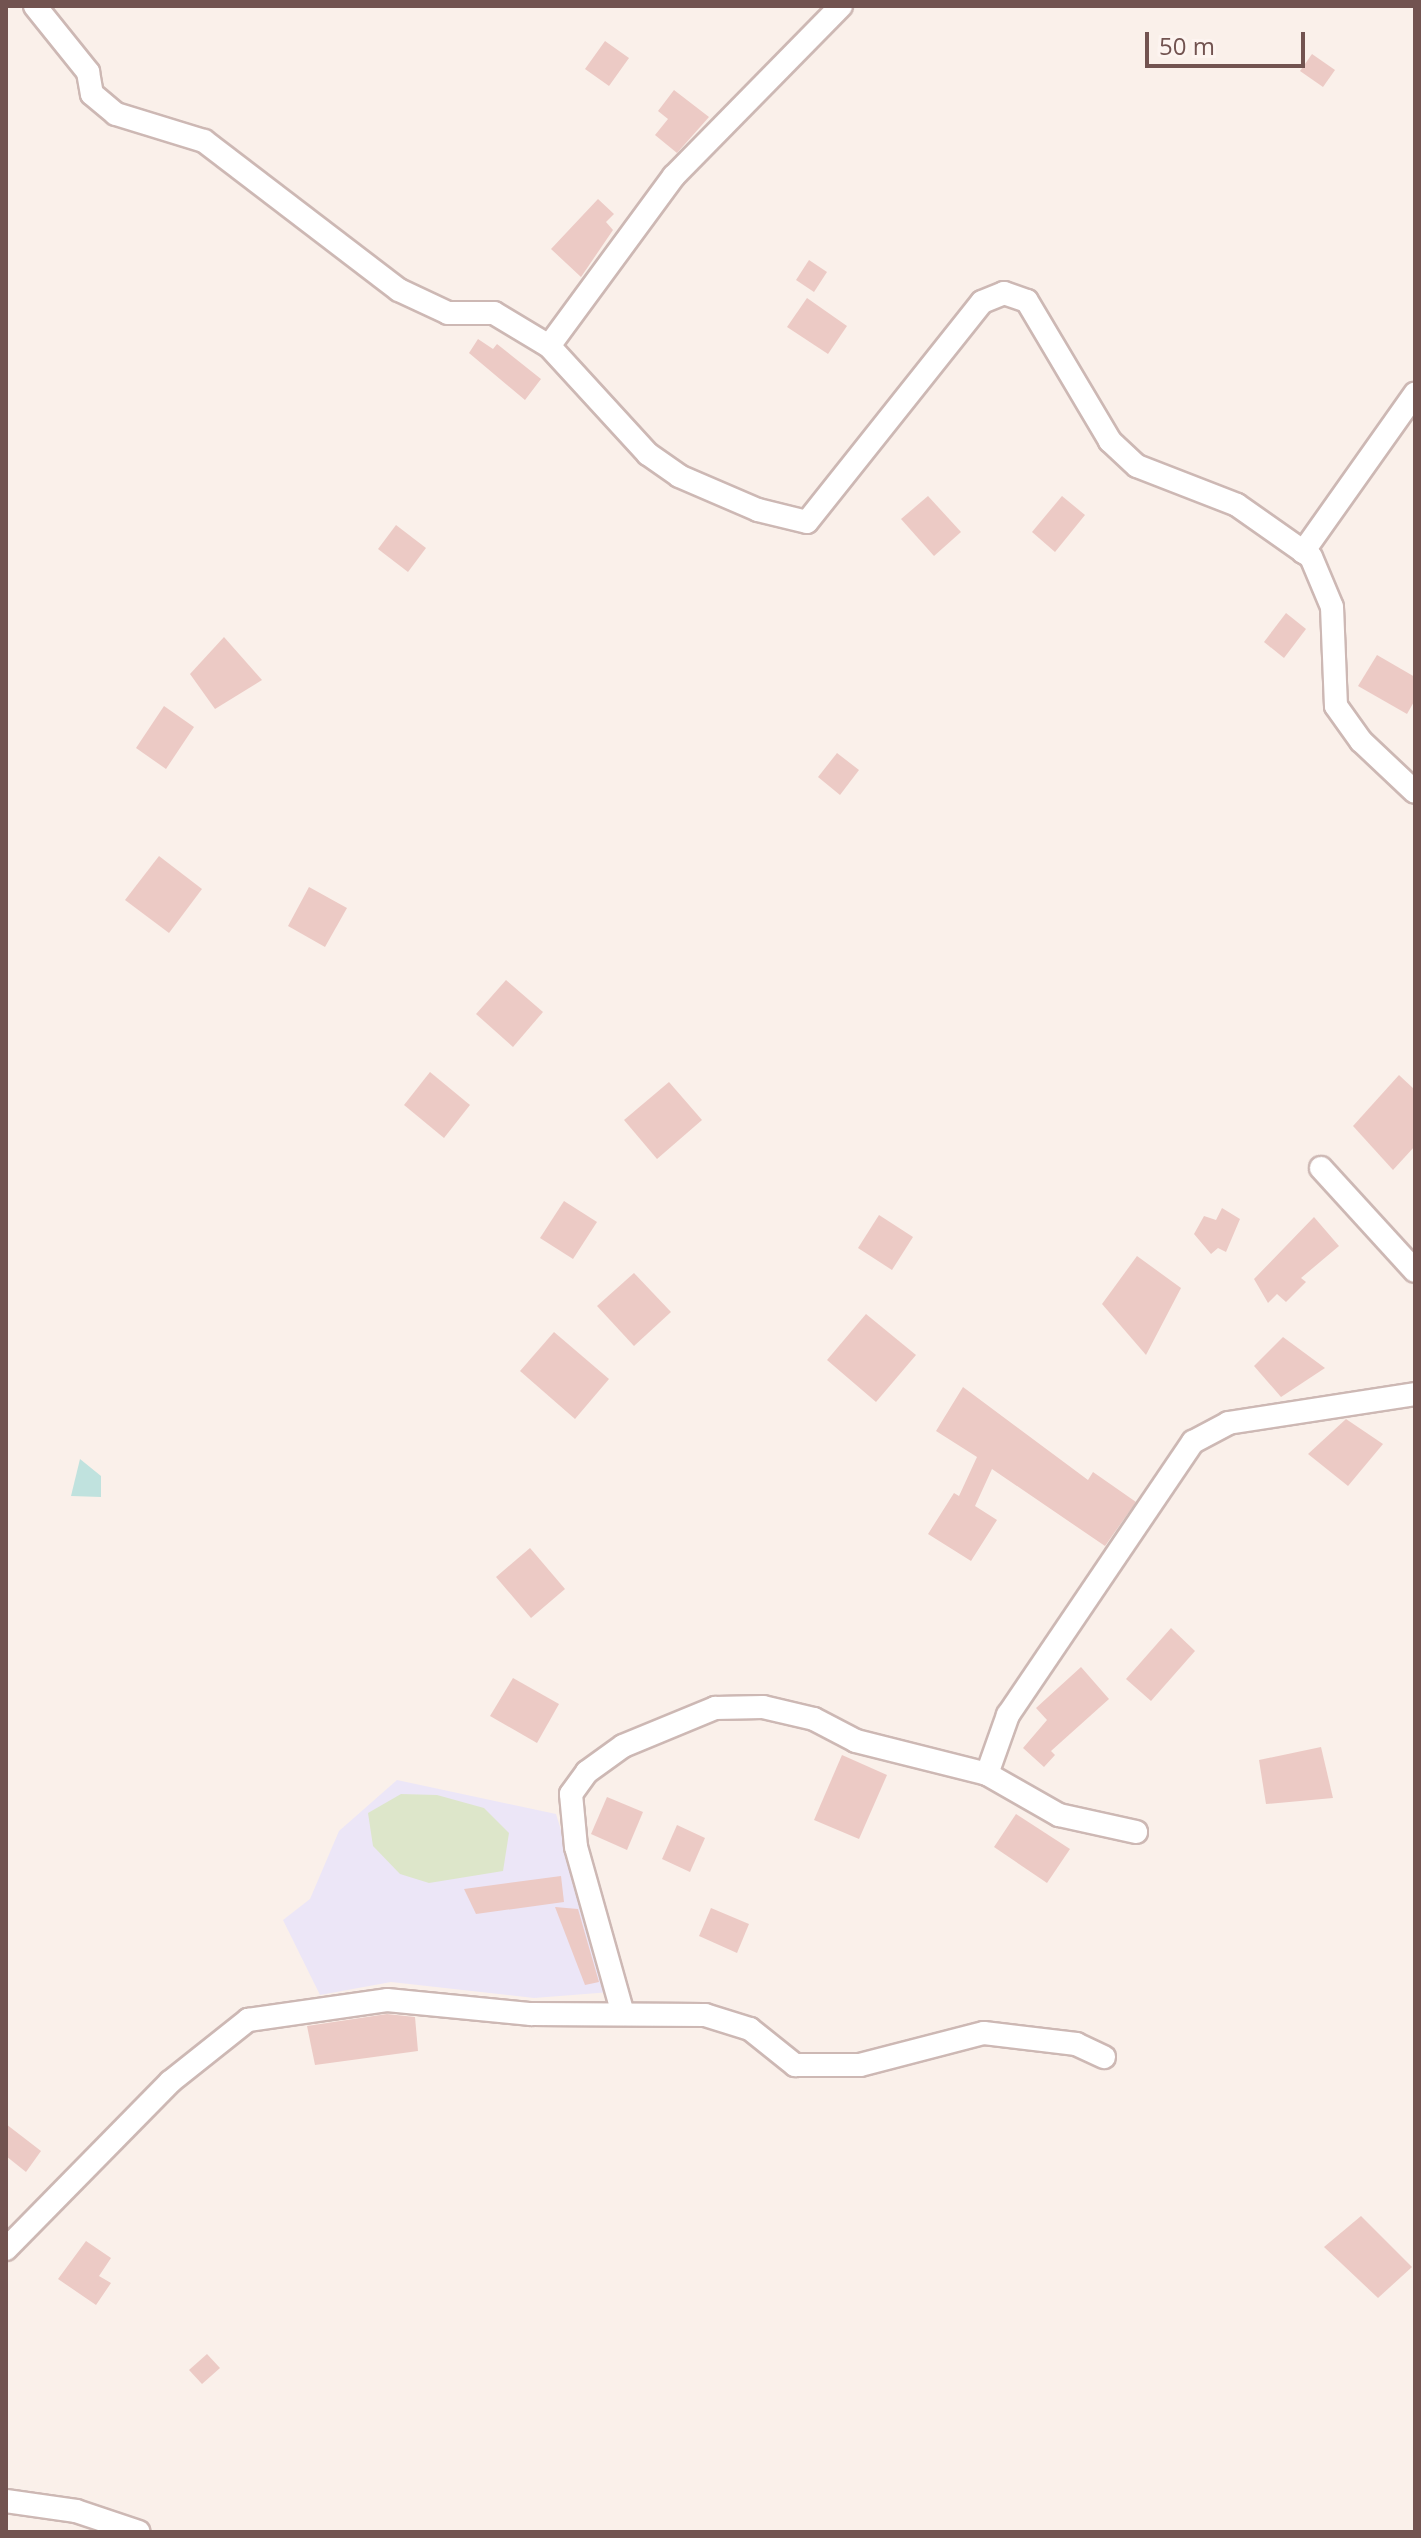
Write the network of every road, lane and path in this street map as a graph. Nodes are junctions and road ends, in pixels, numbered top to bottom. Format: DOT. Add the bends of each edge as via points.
graph roads {
  1 [pos="35,6"];
  2 [pos="841,6"];
  3 [pos="549,346"];
  4 [pos="1415,394"];
  5 [pos="1303,552"];
  6 [pos="1415,792"];
  7 [pos="1321,1168"];
  8 [pos="1415,1271"];
  9 [pos="1415,1394"];
  10 [pos="987,1774"];
  11 [pos="1136,1832"];
  12 [pos="623,2014"];
  13 [pos="1104,2057"];
  14 [pos="6,2249"];
  15 [pos="6,2501"];
  16 [pos="139,2532"];
  1 -- 3 [label="street" via="88,72 92,94 116,114 204,141 399,290 448,313 494,313"];
  2 -- 3 [label="street" via="674,176"];
  3 -- 5 [label="street" via="648,454 679,476 758,510 807,522 982,302 1004,293 1027,301 1110,441 1137,466 1237,505"];
  4 -- 5 [label="street"];
  5 -- 6 [label="street" via="1332,607 1336,706 1361,741"];
  7 -- 8 [label="street"];
  9 -- 10 [label="street" via="1228,1423 1193,1442 1008,1715"];
  10 -- 11 [label="street" via="1059,1815"];
  10 -- 12 [label="street" via="856,1741 814,1719 763,1707 715,1708 623,1746 587,1772 571,1794 569,1813"];
  12 -- 13 [label="street" via="705,2015 750,2029 795,2065 860,2065 984,2033 1076,2044"];
  12 -- 14 [label="street" via="387,2000 248,2020 170,2082"];
  15 -- 16 [label="street" via="76,2511"];
}
